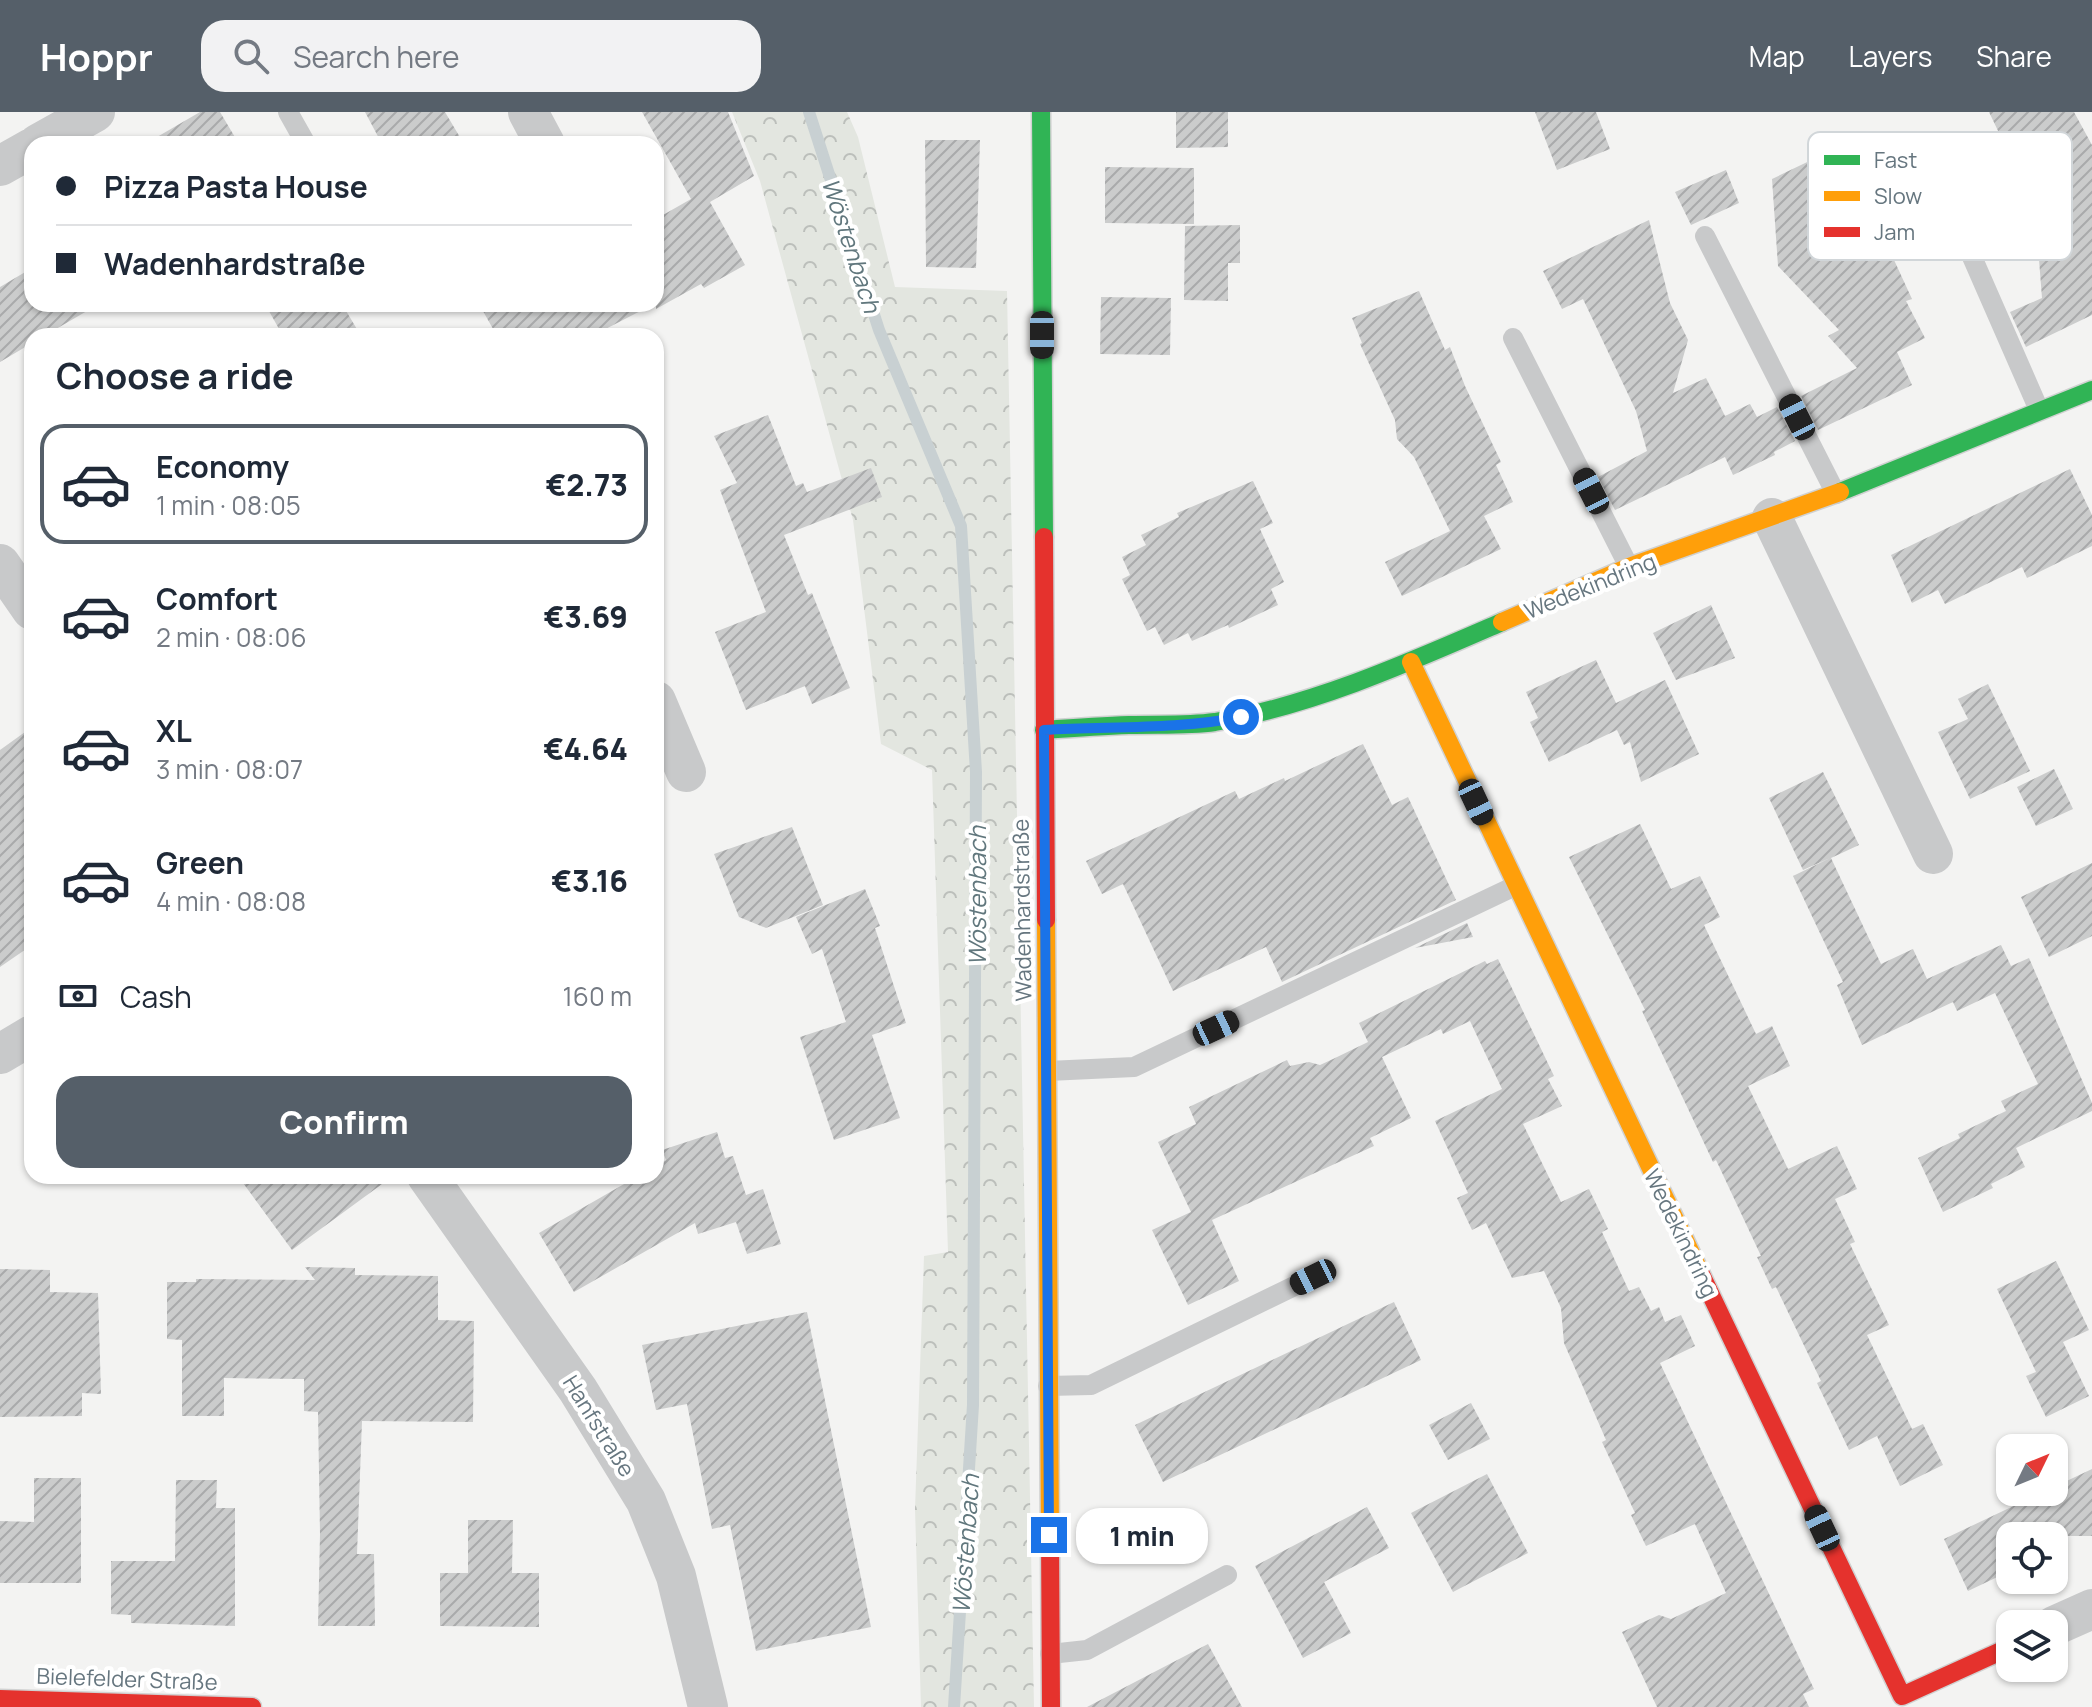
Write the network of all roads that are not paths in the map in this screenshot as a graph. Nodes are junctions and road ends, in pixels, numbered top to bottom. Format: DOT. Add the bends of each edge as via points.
graph roads {
  1 [pos="95,112"];
  2 [pos="288,112"];
  3 [pos="528,112"];
  4 [pos="1041,112"];
  5 [pos="52,136"];
  6 [pos="302,136"];
  7 [pos="541,136"];
  8 [pos="24,152"];
  9 [pos="0,166"];
  10 [pos="1705,236"];
  11 [pos="1973,260"];
  12 [pos="1513,338"];
  13 [pos="2092,390"];
  14 [pos="2039,410"];
  15 [pos="1836,494"];
  16 [pos="1772,518"];
  17 [pos="0,564"];
  18 [pos="1629,567"];
  19 [pos="24,598"];
  20 [pos="1411,662"];
  21 [pos="664,720"];
  22 [pos="1044,730"];
  23 [pos="686,772"];
  24 [pos="1933,854"];
  25 [pos="1515,886"];
  26 [pos="24,1040"];
  27 [pos="0,1054"];
  28 [pos="1048,1071"];
  29 [pos="433,1184"];
  30 [pos="1313,1277"];
  31 [pos="1048,1386"];
  32 [pos="1227,1575"];
  33 [pos="2092,1609"];
  34 [pos="2068,1620"];
  35 [pos="1996,1653"];
  36 [pos="1050,1654"];
  37 [pos="10,1702"];
  38 [pos="252,1707"];
  39 [pos="708,1707"];
  40 [pos="1051,1707"];
  1 -- 5 [label="street"];
  2 -- 6 [label="lane"];
  3 -- 7 [label="street"];
  4 -- 22 [label="street, Wadenhardstraße"];
  8 -- 9 [label="street"];
  10 -- 15 [label="lane"];
  11 -- 14 [label="lane"];
  12 -- 18 [label="lane"];
  13 -- 14 [label="street, Wedekindring"];
  14 -- 15 [label="street, Wedekindring"];
  15 -- 16 [label="street, Wedekindring"];
  16 -- 18 [label="street, Wedekindring"];
  16 -- 24 [label="street"];
  17 -- 19 [label="street"];
  18 -- 20 [label="street, Wedekindring"];
  20 -- 22 [label="street, Wedekindring" via="1269,711 1212,722"];
  20 -- 25 [label="street, Wedekindring"];
  21 -- 23 [label="street"];
  22 -- 28 [label="street, Wadenhardstraße"];
  25 -- 28 [label="lane" via="1134,1067"];
  25 -- 35 [label="street, Wedekindring" via="1902,1696"];
  26 -- 27 [label="street"];
  28 -- 31 [label="street, Wadenhardstraße"];
  29 -- 39 [label="street, Hanfstraße" via="578,1390 646,1501 676,1576"];
  30 -- 31 [label="lane" via="1091,1385"];
  31 -- 36 [label="street, Wadenhardstraße"];
  32 -- 36 [label="lane" via="1087,1650"];
  33 -- 34 [label="street"];
  36 -- 40 [label="street, Wadenhardstraße"];
  37 -- 38 [label="street, Bielefelder Straße"];
}
